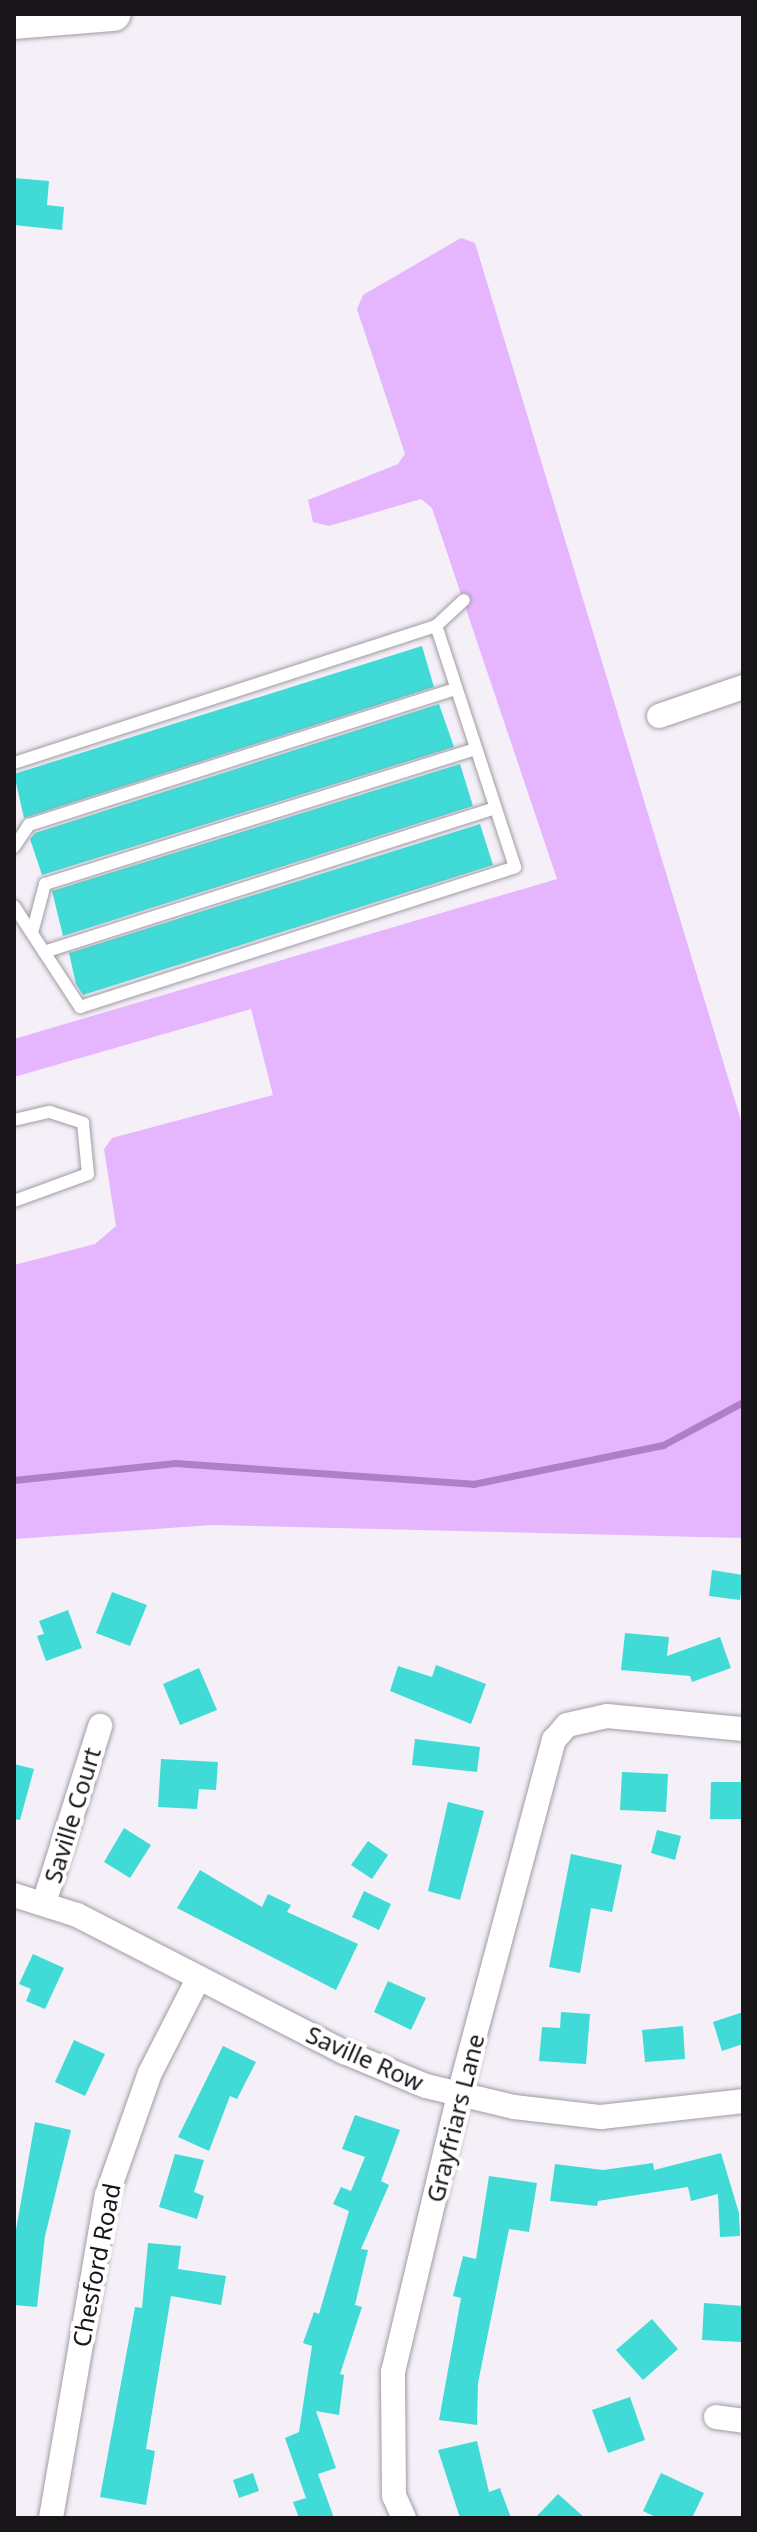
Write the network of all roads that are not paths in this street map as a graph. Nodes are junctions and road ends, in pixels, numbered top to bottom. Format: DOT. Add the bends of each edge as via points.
graph roads {
  1 [pos="98,15"];
  2 [pos="14,22"];
  3 [pos="464,600"];
  4 [pos="436,626"];
  5 [pos="743,687"];
  6 [pos="456,689"];
  7 [pos="659,716"];
  8 [pos="476,749"];
  9 [pos="14,763"];
  10 [pos="495,808"];
  11 [pos="14,847"];
  12 [pos="14,906"];
  13 [pos="32,933"];
  14 [pos="44,952"];
  15 [pos="14,1120"];
  16 [pos="14,1201"];
  17 [pos="100,1726"];
  18 [pos="743,1729"];
  19 [pos="14,1895"];
  20 [pos="44,1903"];
  21 [pos="198,1979"];
  22 [pos="459,2094"];
  23 [pos="743,2101"];
  24 [pos="716,2417"];
  25 [pos="743,2421"];
  26 [pos="51,2518"];
  27 [pos="404,2518"];
  1 -- 2 [label="main road"];
  3 -- 4 [label="lane"];
  4 -- 6 [label="lane"];
  4 -- 9 [label="lane"];
  5 -- 7 [label="street"];
  6 -- 8 [label="lane"];
  6 -- 11 [label="lane" via="29,825"];
  8 -- 10 [label="lane"];
  8 -- 13 [label="lane" via="45,884"];
  10 -- 14 [label="lane"];
  10 -- 14 [label="lane" via="515,867 80,1007"];
  12 -- 13 [label="lane"];
  13 -- 14 [label="lane"];
  15 -- 16 [label="lane" via="50,1112 83,1123 88,1174"];
  17 -- 20 [label="street, Saville Court"];
  18 -- 22 [label="street, Grayfriars Lane" via="607,1716 567,1725 554,1740"];
  19 -- 20 [label="street, Saville Row"];
  20 -- 21 [label="street, Saville Row"];
  21 -- 22 [label="street, Saville Row" via="385,2071"];
  21 -- 26 [label="street, Chesford Road" via="150,2073 107,2195"];
  22 -- 23 [label="street, Saville Row" via="526,2109 601,2117"];
  22 -- 27 [label="street, Grayfriars Lane" via="393,2372 394,2496"];
  24 -- 25 [label="street"];
}
